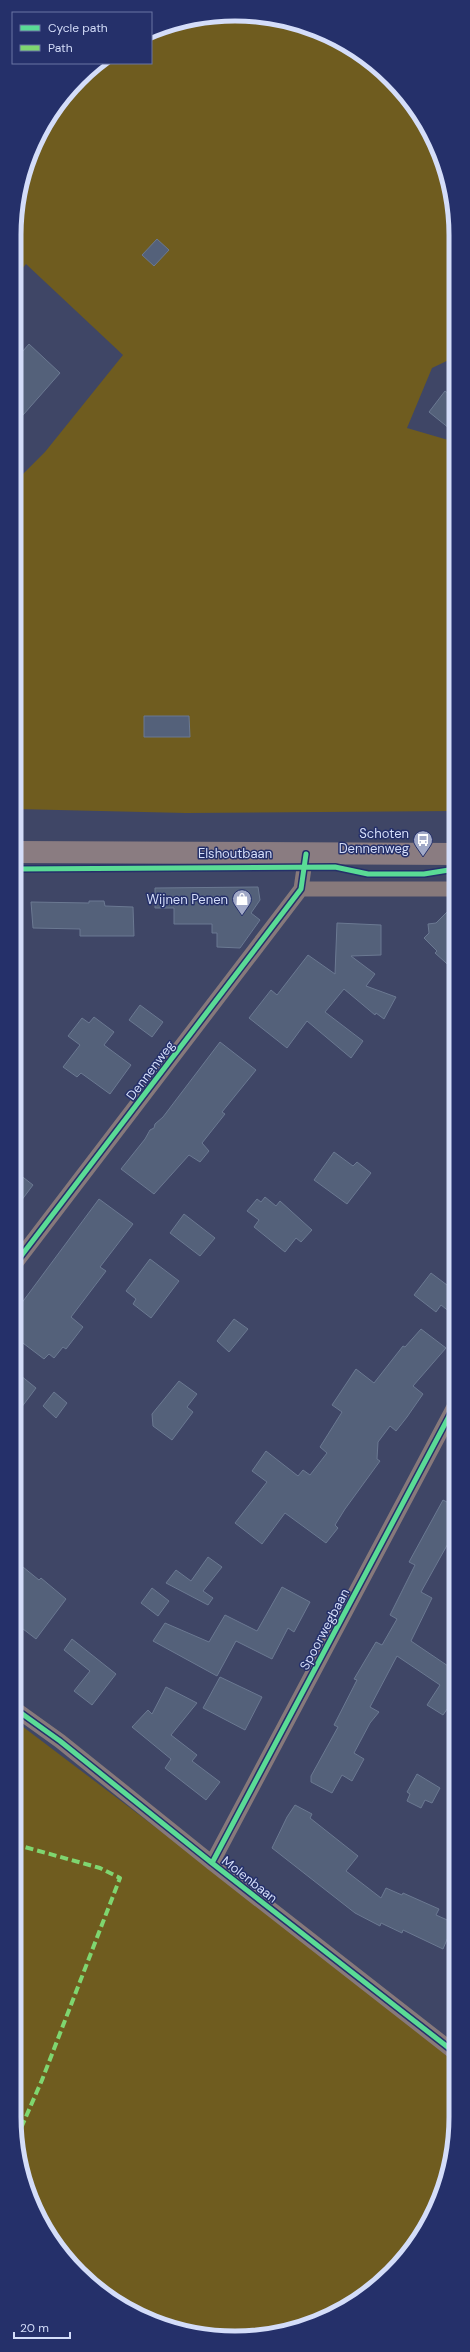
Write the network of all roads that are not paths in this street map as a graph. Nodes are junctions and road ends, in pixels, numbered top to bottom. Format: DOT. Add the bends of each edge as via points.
graph roads {
  1 [pos="21,852"];
  2 [pos="306,854"];
  3 [pos="449,854"];
  4 [pos="301,889"];
  5 [pos="449,889"];
  6 [pos="21,1256"];
  7 [pos="449,1416"];
  8 [pos="21,1713"];
  9 [pos="212,1864"];
  10 [pos="449,2048"];
  1 -- 2 [label="main road, Elshoutbaan"];
  2 -- 3 [label="main road, Elshoutbaan"];
  2 -- 4 [label="street"];
  4 -- 5 [label="street"];
  4 -- 6 [label="street, Dennenweg"];
  7 -- 9 [label="street, Spoorwegbaan"];
  8 -- 9 [label="street, Molenbaan" via="60,1741"];
  9 -- 10 [label="street, Molenbaan"];
}
